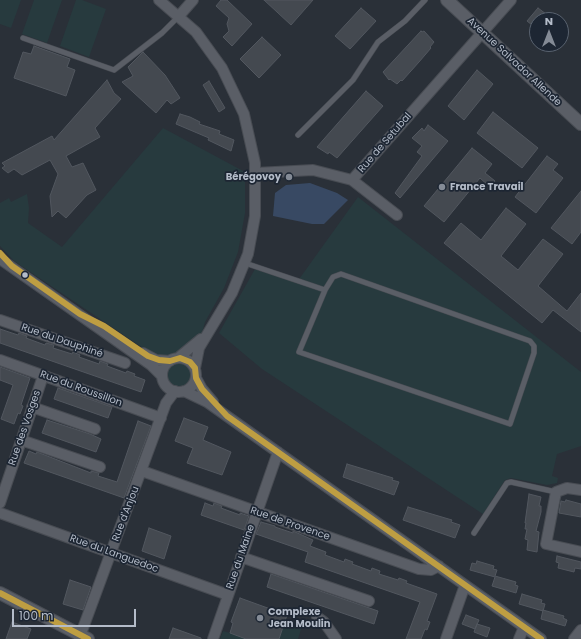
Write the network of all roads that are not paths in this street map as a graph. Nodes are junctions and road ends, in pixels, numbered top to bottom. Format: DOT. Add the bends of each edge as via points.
graph roads {
  1 [pos="159,0"];
  2 [pos="193,0"];
  3 [pos="425,0"];
  4 [pos="448,0"];
  5 [pos="512,0"];
  6 [pos="179,16"];
  7 [pos="482,33"];
  8 [pos="23,38"];
  9 [pos="581,124"];
  10 [pos="298,135"];
  11 [pos="256,173"];
  12 [pos="352,180"];
  13 [pos="397,215"];
  14 [pos="0,253"];
  15 [pos="0,259"];
  16 [pos="245,263"];
  17 [pos="12,266"];
  18 [pos="325,290"];
  19 [pos="0,320"];
  20 [pos="209,330"];
  21 [pos="116,338"];
  22 [pos="103,356"];
  23 [pos="0,360"];
  24 [pos="174,360"];
  25 [pos="125,363"];
  26 [pos="196,373"];
  27 [pos="43,376"];
  28 [pos="162,376"];
  29 [pos="179,391"];
  30 [pos="32,407"];
  31 [pos="227,416"];
  32 [pos="161,418"];
  33 [pos="95,429"];
  34 [pos="21,440"];
  35 [pos="278,452"];
  36 [pos="100,467"];
  37 [pos="142,472"];
  38 [pos="581,490"];
  39 [pos="556,492"];
  40 [pos="0,503"];
  41 [pos="257,512"];
  42 [pos="0,513"];
  43 [pos="474,533"];
  44 [pos="581,552"];
  45 [pos="111,553"];
  46 [pos="241,557"];
  47 [pos="439,566"];
  48 [pos="465,585"];
  49 [pos="0,593"];
  50 [pos="228,595"];
  51 [pos="369,601"];
  52 [pos="318,617"];
  53 [pos="524,627"];
  54 [pos="581,630"];
  55 [pos="83,638"];
  56 [pos="213,639"];
  57 [pos="336,639"];
  58 [pos="446,639"];
  59 [pos="519,639"];
  60 [pos="541,639"];
  61 [pos="574,639"];
  1 -- 6 [label="street"];
  2 -- 6 [label="street"];
  3 -- 10 [label="lane" via="405,21 378,42 356,77"];
  4 -- 7 [label="street, Avenue Salvador Allende"];
  5 -- 7 [label="street, Rue de Setubal"];
  6 -- 8 [label="lane" via="162,33 114,70"];
  6 -- 11 [label="street" via="209,48 231,83 248,128"];
  7 -- 9 [label="street, Avenue Salvador Allende"];
  7 -- 12 [label="street, Rue de Setubal"];
  11 -- 12 [label="street, Rue de Setubal" via="313,170"];
  11 -- 16 [label="street" via="255,216"];
  12 -- 13 [label="street"];
  14 -- 17 [label="street"];
  15 -- 17 [label="street"];
  16 -- 18 [label="lane"];
  16 -- 20 [label="street" via="232,293"];
  17 -- 21 [label="street"];
  18 -- 18 [label="lane" via="333,276 341,274 530,341 534,346 534,353 510,424 299,352"];
  19 -- 22 [label="street, Rue du Dauphiné"];
  20 -- 24 [label="street" via="188,351"];
  20 -- 26 [label="street" via="199,348"];
  21 -- 22 [label="street"];
  21 -- 24 [label="street" via="148,356 159,360"];
  21 -- 28 [label="street"];
  22 -- 25 [label="street, Rue du Dauphiné"];
  23 -- 27 [label="street, Rue du Roussillon"];
  24 -- 26 [label="street" via="188,360"];
  24 -- 28 [label="street" via="164,369"];
  26 -- 29 [label="street" via="192,386"];
  26 -- 31 [label="street" via="204,392"];
  27 -- 30 [label="street, Rue des Vosges"];
  27 -- 32 [label="street, Rue du Roussillon"];
  28 -- 29 [label="street" via="167,387"];
  29 -- 31 [label="street" via="201,398"];
  29 -- 32 [label="street, Rue d'Anjou" via="168,400"];
  30 -- 33 [label="street"];
  30 -- 34 [label="street, Rue des Vosges"];
  31 -- 35 [label="street"];
  32 -- 37 [label="street, Rue d'Anjou"];
  34 -- 36 [label="street"];
  34 -- 40 [label="street, Rue des Vosges"];
  35 -- 41 [label="street, Rue du Maine"];
  35 -- 47 [label="street"];
  37 -- 41 [label="street, Rue de Provence"];
  37 -- 45 [label="street, Rue d'Anjou"];
  38 -- 39 [label="street" via="567,488"];
  39 -- 43 [label="lane" via="507,483"];
  39 -- 44 [label="street" via="546,544"];
  41 -- 46 [label="street, Rue du Maine"];
  41 -- 47 [label="street, Rue de Provence" via="419,569 431,570"];
  42 -- 45 [label="street, Rue du Languedoc"];
  45 -- 50 [label="street, Rue du Languedoc"];
  45 -- 55 [label="street, Rue d'Anjou"];
  46 -- 50 [label="street, Rue du Maine"];
  46 -- 51 [label="street"];
  47 -- 48 [label="street"];
  48 -- 53 [label="street"];
  48 -- 58 [label="street"];
  49 -- 55 [label="street"];
  50 -- 56 [label="street, Rue du Maine"];
  52 -- 57 [label="street"];
  53 -- 59 [label="street"];
  53 -- 60 [label="street"];
  54 -- 61 [label="street"];
}
